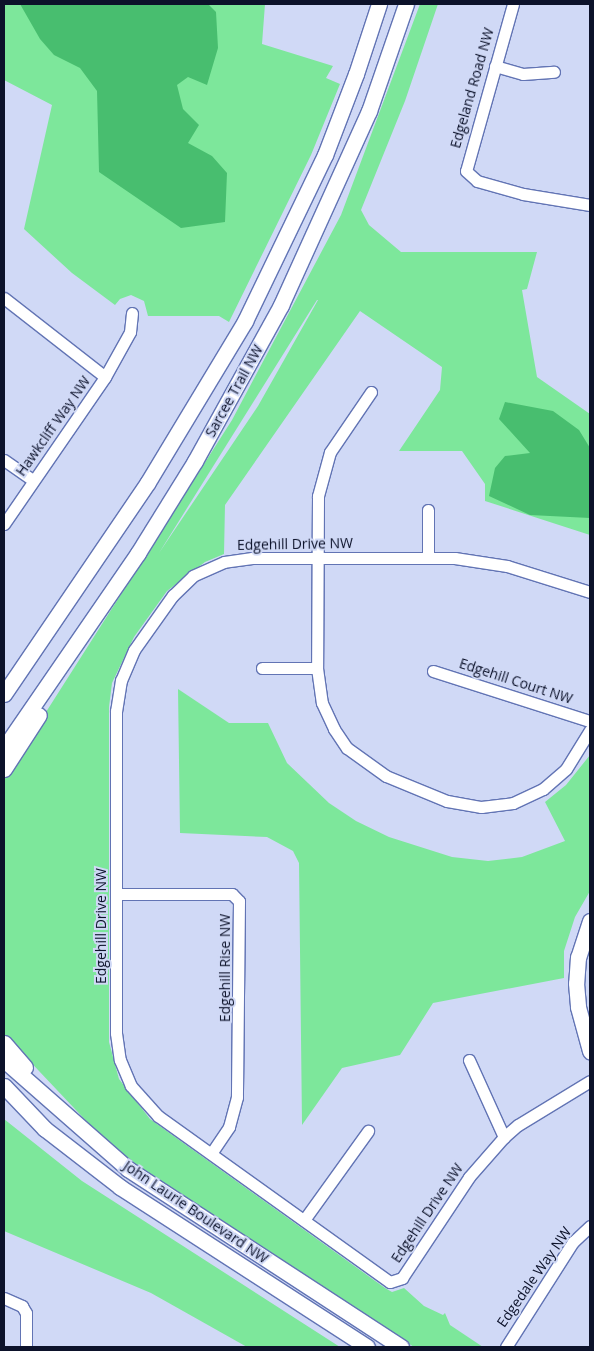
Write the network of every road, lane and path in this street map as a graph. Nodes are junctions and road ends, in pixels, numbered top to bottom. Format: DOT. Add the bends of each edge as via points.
graph roads {
  1 [pos="378,4"];
  2 [pos="406,4"];
  3 [pos="513,4"];
  4 [pos="494,66"];
  5 [pos="554,72"];
  6 [pos="590,205"];
  7 [pos="4,298"];
  8 [pos="132,313"];
  9 [pos="105,377"];
  10 [pos="371,392"];
  11 [pos="4,460"];
  12 [pos="33,480"];
  13 [pos="428,510"];
  14 [pos="4,524"];
  15 [pos="428,558"];
  16 [pos="318,559"];
  17 [pos="590,592"];
  18 [pos="40,641"];
  19 [pos="74,650"];
  20 [pos="262,668"];
  21 [pos="317,668"];
  22 [pos="433,671"];
  23 [pos="4,680"];
  24 [pos="4,694"];
  25 [pos="590,721"];
  26 [pos="590,730"];
  27 [pos="4,748"];
  28 [pos="4,769"];
  29 [pos="116,894"];
  30 [pos="590,921"];
  31 [pos="4,1043"];
  32 [pos="590,1051"];
  33 [pos="4,1060"];
  34 [pos="469,1060"];
  35 [pos="590,1081"];
  36 [pos="4,1086"];
  37 [pos="4,1100"];
  38 [pos="59,1111"];
  39 [pos="45,1129"];
  40 [pos="368,1131"];
  41 [pos="504,1137"];
  42 [pos="211,1154"];
  43 [pos="304,1220"];
  44 [pos="590,1226"];
  45 [pos="4,1298"];
  46 [pos="26,1347"];
  47 [pos="366,1347"];
  48 [pos="401,1347"];
  49 [pos="506,1347"];
  1 -- 18 [label="main road, Sarcee Trail NW" via="325,155 245,321 148,482"];
  2 -- 19 [label="main road, Sarcee Trail NW" via="369,111 281,305 195,461"];
  3 -- 4 [label="street, Edgeland Road NW"];
  4 -- 5 [label="street" via="523,74"];
  4 -- 6 [label="street, Edgeland Road NW" via="466,165 470,176 477,182 523,194"];
  7 -- 9 [label="street, Hawkcliff Way NW"];
  8 -- 9 [label="street" via="130,332"];
  9 -- 12 [label="street, Hawkcliff Way NW"];
  10 -- 16 [label="street" via="338,438 325,465 318,496"];
  11 -- 12 [label="street"];
  12 -- 14 [label="street, Hawkcliff Way NW"];
  13 -- 15 [label="street"];
  15 -- 16 [label="street, Edgehill Drive NW"];
  15 -- 17 [label="street, Edgehill Drive NW" via="481,560"];
  16 -- 21 [label="street"];
  16 -- 29 [label="street, Edgehill Drive NW" via="252,558 211,566 193,576 173,595 134,650 126,664 118,694"];
  18 -- 23 [label="main road" via="21,655"];
  18 -- 24 [label="main road, Sarcee Trail NW"];
  19 -- 27 [label="main road, Sarcee Trail NW"];
  19 -- 28 [label="main road" via="66,673"];
  20 -- 21 [label="street"];
  21 -- 26 [label="street" via="325,710 346,748 386,776 465,806 503,806 543,789 566,769"];
  22 -- 25 [label="street, Edgehill Court NW"];
  29 -- 42 [label="street, Edgehill Drive NW" via="116,1033 124,1072 149,1109"];
  29 -- 42 [label="street, Edgehill Rise NW" via="232,894 239,901 238,1089 229,1127"];
  30 -- 32 [label="main road" via="578,957 576,983 578,1007"];
  31 -- 38 [label="main road" via="58,1104"];
  33 -- 38 [label="main road, John Laurie Boulevard NW"];
  34 -- 41 [label="street"];
  35 -- 41 [label="street, Edgehill Drive NW" via="518,1124"];
  36 -- 39 [label="main road, John Laurie Boulevard NW"];
  37 -- 39 [label="main road"];
  38 -- 48 [label="main road, John Laurie Boulevard NW" via="128,1168"];
  39 -- 47 [label="main road, John Laurie Boulevard NW" via="120,1187"];
  40 -- 43 [label="street"];
  41 -- 43 [label="street, Edgehill Drive NW" via="482,1158 398,1281 386,1279"];
  42 -- 43 [label="street, Edgehill Drive NW"];
  44 -- 49 [label="street, Edgedale Way NW" via="573,1242"];
  45 -- 46 [label="street" via="22,1306 26,1313"];
}
